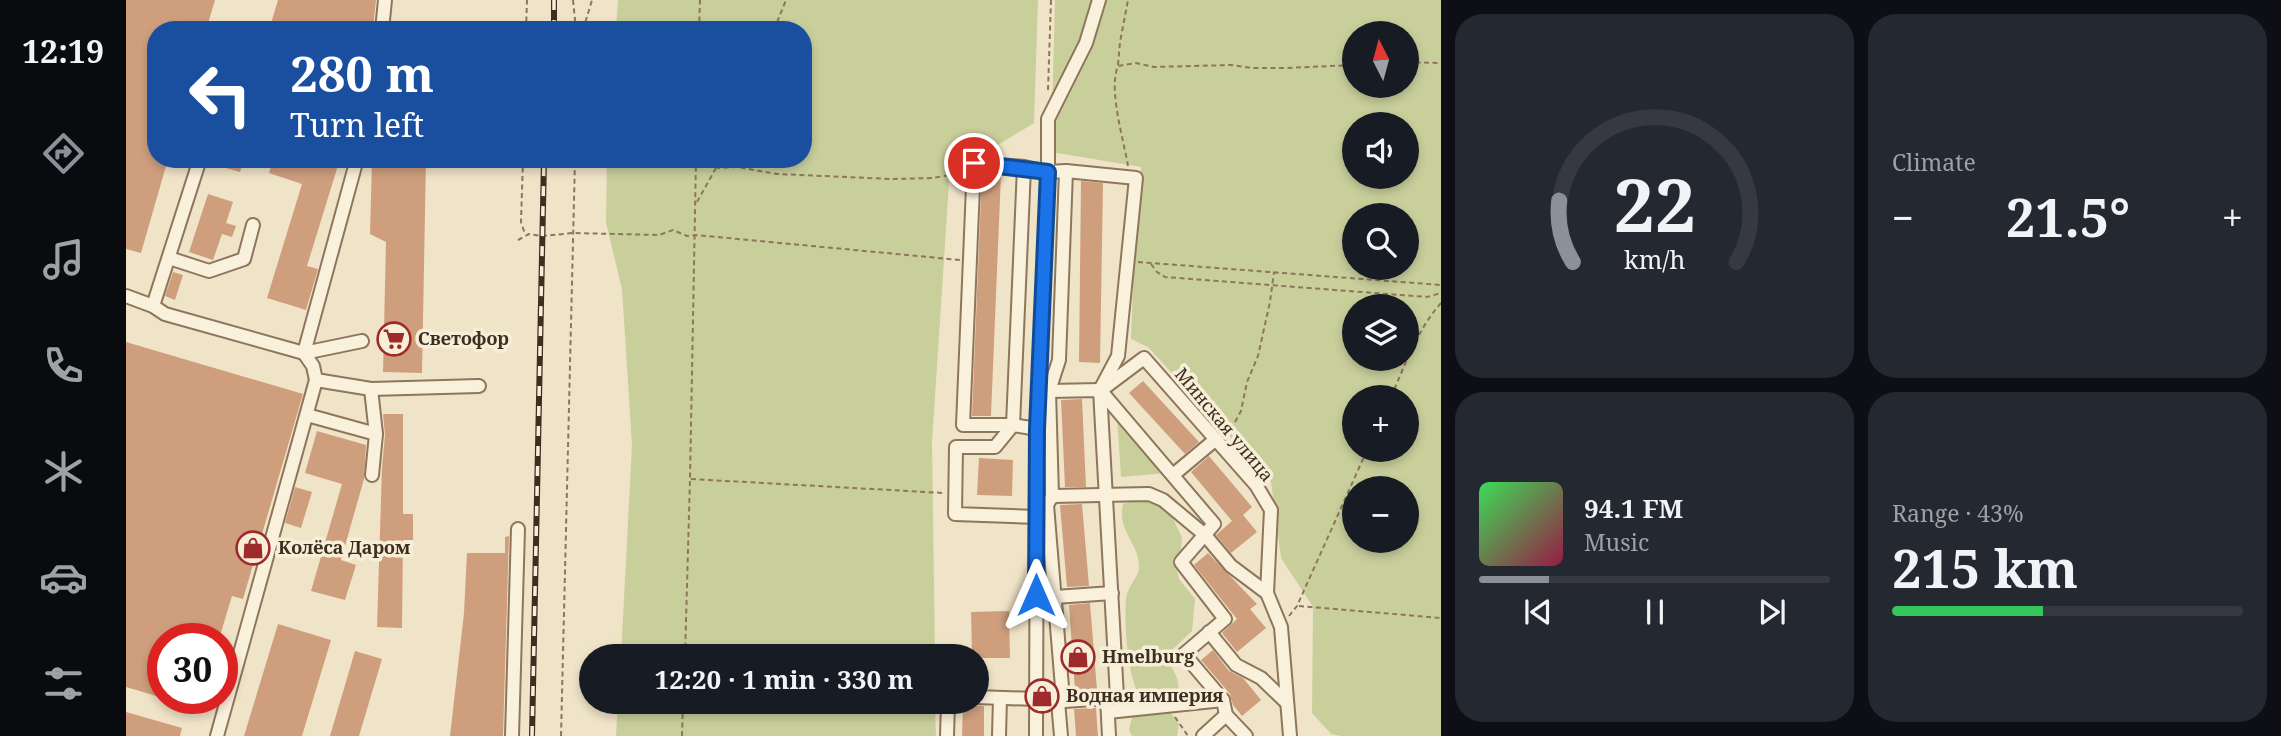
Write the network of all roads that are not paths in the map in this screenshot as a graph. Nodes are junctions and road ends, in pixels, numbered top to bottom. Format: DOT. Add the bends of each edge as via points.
graph roads {
  1 [pos="386,0"];
  2 [pos="1099,0"];
  3 [pos="383,21"];
  4 [pos="1024,167"];
  5 [pos="197,168"];
  6 [pos="354,168"];
  7 [pos="1066,171"];
  8 [pos="1048,172"];
  9 [pos="253,226"];
  10 [pos="169,258"];
  11 [pos="126,296"];
  12 [pos="153,306"];
  13 [pos="362,341"];
  14 [pos="303,353"];
  15 [pos="316,380"];
  16 [pos="479,386"];
  17 [pos="371,390"];
  18 [pos="1100,390"];
  19 [pos="1049,391"];
  20 [pos="307,415"];
  21 [pos="1013,425"];
  22 [pos="1037,429"];
  23 [pos="376,434"];
  24 [pos="1216,439"];
  25 [pos="372,475"];
  26 [pos="1173,475"];
  27 [pos="1107,495"];
  28 [pos="1052,496"];
  29 [pos="1037,517"];
  30 [pos="518,530"];
  31 [pos="1205,535"];
  32 [pos="1112,593"];
  33 [pos="1267,593"];
  34 [pos="1055,597"];
  35 [pos="1209,632"];
  36 [pos="989,698"];
  37 [pos="1000,698"];
  38 [pos="1107,698"];
  39 [pos="1223,700"];
  40 [pos="1036,701"];
  41 [pos="1058,701"];
  42 [pos="1287,704"];
  43 [pos="1108,712"];
  44 [pos="948,714"];
  45 [pos="1226,715"];
  46 [pos="217,736"];
  47 [pos="512,736"];
  48 [pos="947,736"];
  49 [pos="999,736"];
  50 [pos="1036,736"];
  51 [pos="1061,736"];
  52 [pos="1110,736"];
  53 [pos="1203,736"];
  54 [pos="1246,736"];
  55 [pos="1290,736"];
  1 -- 3 [label="street"];
  2 -- 8 [label="street" via="1086,43 1048,119"];
  4 -- 8 [label="street"];
  4 -- 21 [label="street"];
  4 -- 21 [label="street" via="974,163 963,425"];
  5 -- 10 [label="street"];
  6 -- 14 [label="street"];
  7 -- 8 [label="street"];
  7 -- 18 [label="street" via="1136,178 1118,356"];
  7 -- 19 [label="street" via="1059,360"];
  8 -- 22 [label="street"];
  9 -- 10 [label="street" via="244,259 209,271"];
  10 -- 12 [label="street"];
  11 -- 12 [label="street"];
  12 -- 14 [label="street" via="165,314"];
  13 -- 14 [label="street"];
  14 -- 15 [label="street"];
  15 -- 17 [label="street"];
  15 -- 20 [label="street"];
  16 -- 17 [label="street"];
  17 -- 23 [label="street"];
  18 -- 19 [label="street"];
  18 -- 24 [label="street, Минская улица" via="1144,358"];
  18 -- 26 [label="street"];
  18 -- 27 [label="street"];
  19 -- 28 [label="street"];
  20 -- 23 [label="street"];
  20 -- 46 [label="street"];
  21 -- 22 [label="street"];
  21 -- 29 [label="street" via="995,447 956,447 955,514"];
  22 -- 29 [label="street"];
  23 -- 25 [label="street"];
  24 -- 26 [label="street"];
  24 -- 33 [label="street, Минская улица" via="1271,510"];
  26 -- 31 [label="street" via="1214,524"];
  27 -- 28 [label="street"];
  27 -- 31 [label="street" via="1149,494 1163,499"];
  27 -- 32 [label="street"];
  28 -- 34 [label="street" via="1047,505"];
  29 -- 40 [label="street"];
  30 -- 47 [label="street"];
  31 -- 33 [label="street" via="1231,566"];
  31 -- 35 [label="street" via="1181,562 1225,619"];
  32 -- 34 [label="street"];
  32 -- 38 [label="street" via="1117,697"];
  33 -- 42 [label="street, Минская улица" via="1281,627"];
  34 -- 41 [label="street" via="1062,687"];
  35 -- 39 [label="street" via="1184,654"];
  35 -- 42 [label="street" via="1236,665 1261,678"];
  36 -- 37 [label="street"];
  37 -- 40 [label="street"];
  37 -- 49 [label="street"];
  38 -- 41 [label="street"];
  38 -- 43 [label="street"];
  39 -- 43 [label="street"];
  39 -- 45 [label="street"];
  40 -- 41 [label="street"];
  40 -- 50 [label="street"];
  41 -- 51 [label="street"];
  42 -- 55 [label="street, Минская улица"];
  43 -- 52 [label="street"];
  44 -- 48 [label="street"];
  45 -- 53 [label="street"];
  45 -- 54 [label="street"];
}
